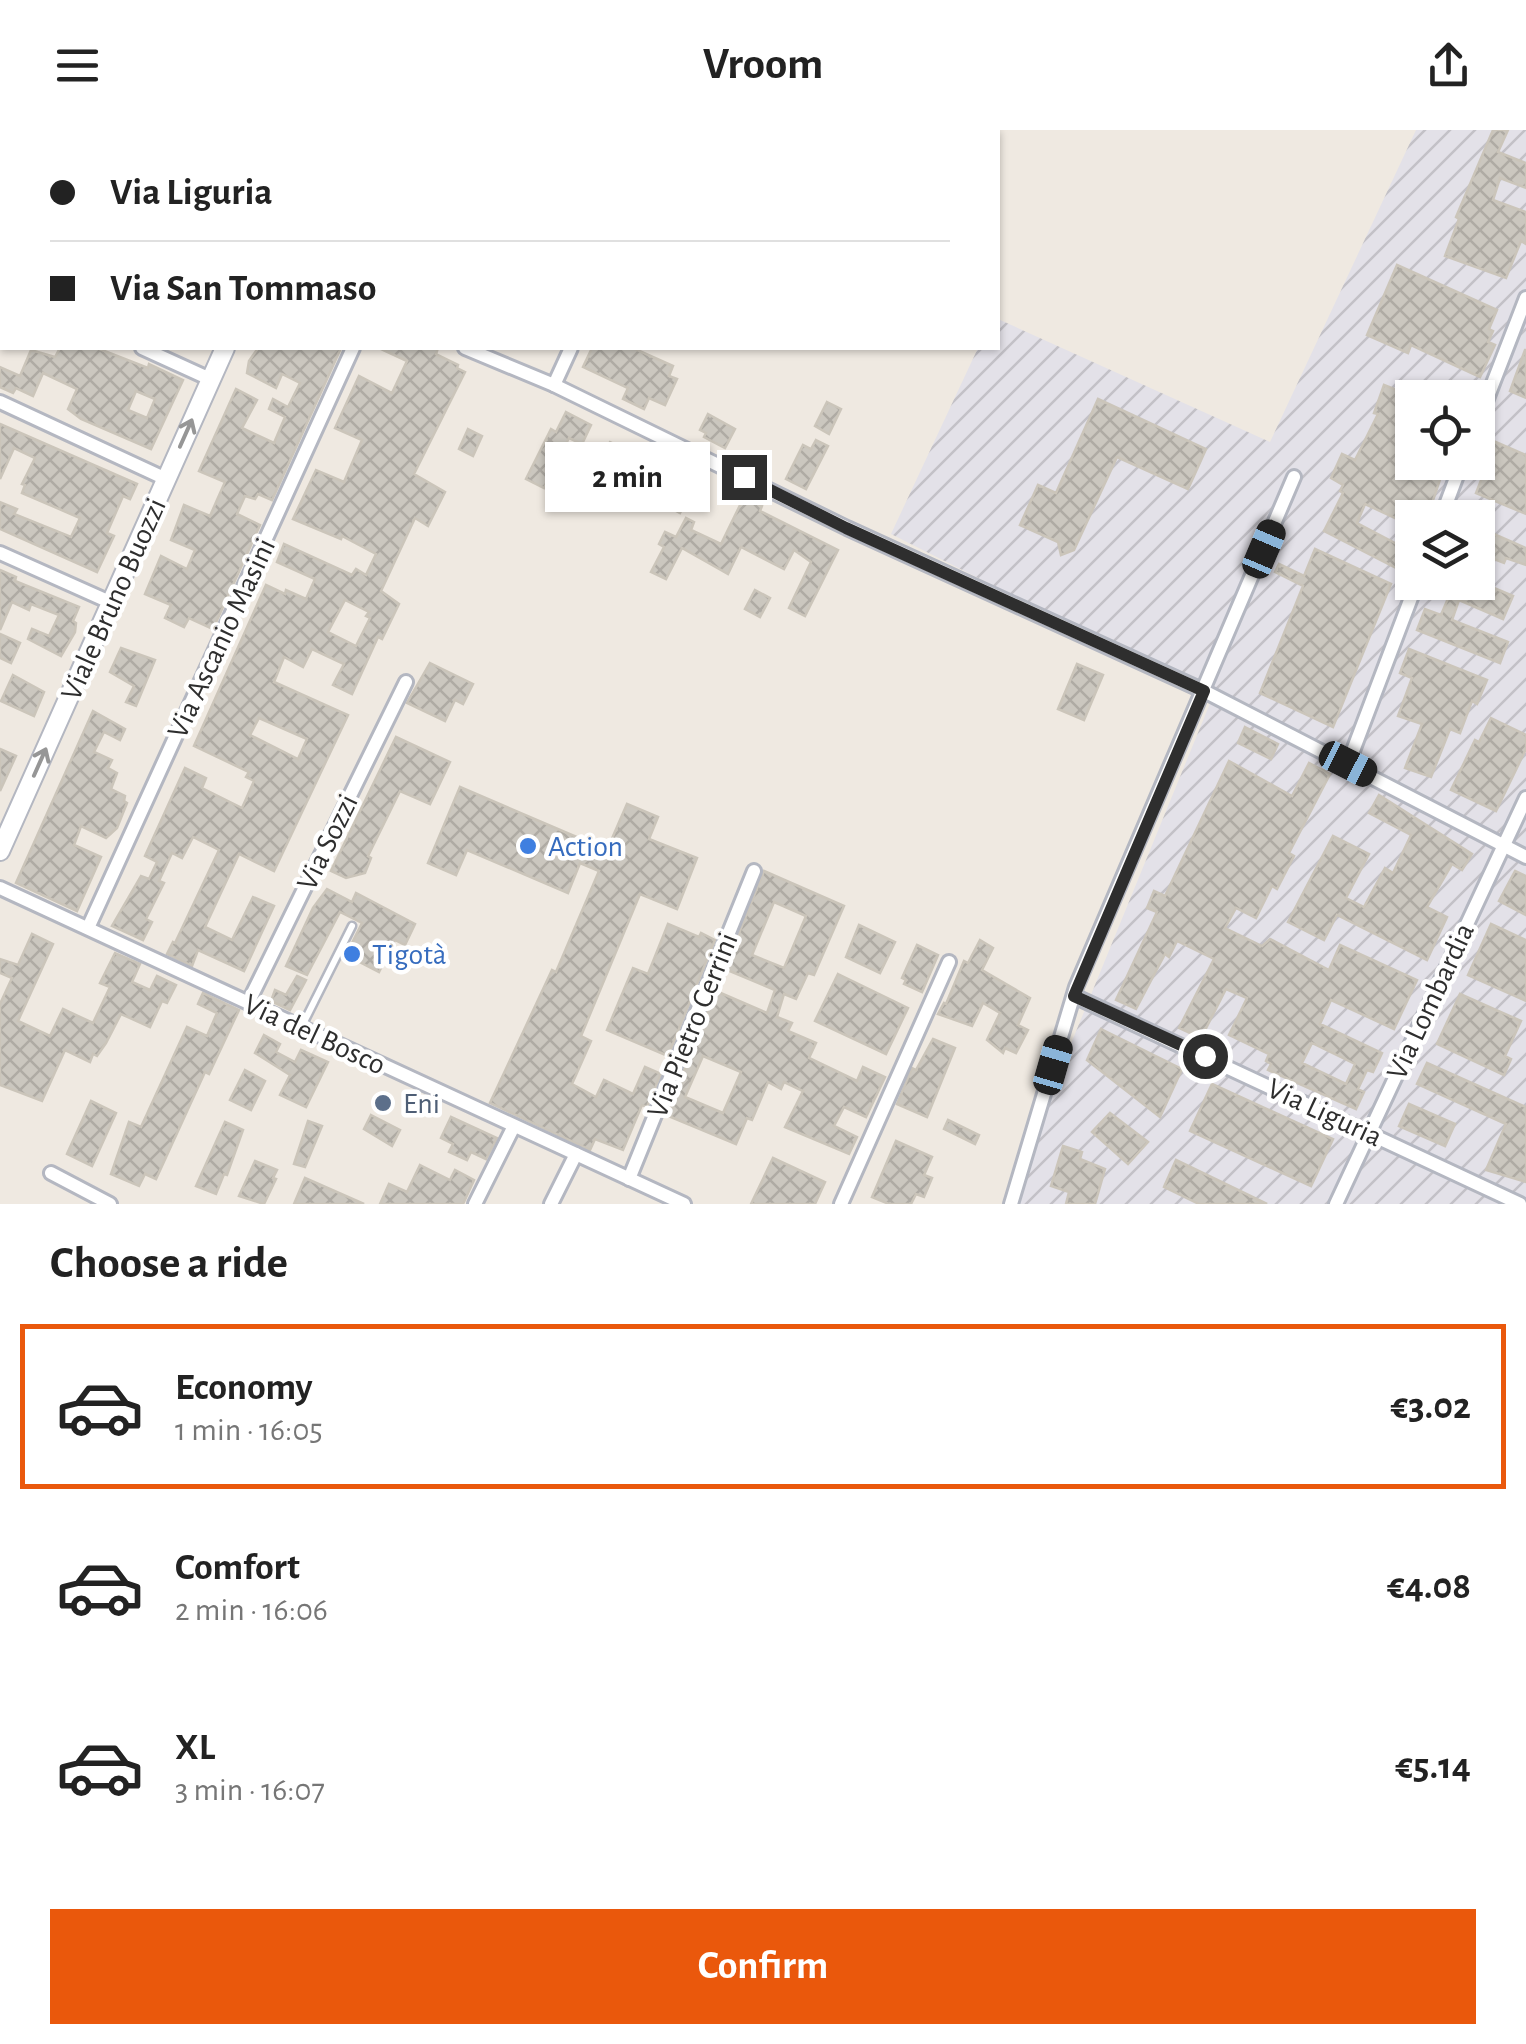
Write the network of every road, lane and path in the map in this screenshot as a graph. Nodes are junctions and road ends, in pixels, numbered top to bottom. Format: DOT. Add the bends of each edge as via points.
graph roads {
  1 [pos="1526,298"];
  2 [pos="146,350"];
  3 [pos="223,350"];
  4 [pos="352,350"];
  5 [pos="470,350"];
  6 [pos="569,350"];
  7 [pos="210,379"];
  8 [pos="1494,380"];
  9 [pos="554,385"];
  10 [pos="0,402"];
  11 [pos="1294,478"];
  12 [pos="166,479"];
  13 [pos="0,553"];
  14 [pos="1410,600"];
  15 [pos="112,603"];
  16 [pos="406,682"];
  17 [pos="1204,691"];
  18 [pos="1348,764"];
  19 [pos="1526,798"];
  20 [pos="1504,845"];
  21 [pos="0,851"];
  22 [pos="1526,857"];
  23 [pos="754,871"];
  24 [pos="0,888"];
  25 [pos="352,926"];
  26 [pos="88,928"];
  27 [pos="949,962"];
  28 [pos="1074,996"];
  29 [pos="248,1003"];
  30 [pos="301,1027"];
  31 [pos="514,1126"];
  32 [pos="1369,1132"];
  33 [pos="576,1154"];
  34 [pos="51,1173"];
  35 [pos="629,1179"];
  36 [pos="110,1204"];
  37 [pos="476,1204"];
  38 [pos="550,1204"];
  39 [pos="684,1204"];
  40 [pos="841,1204"];
  41 [pos="1012,1204"];
  42 [pos="1336,1204"];
  43 [pos="1520,1204"];
  1 -- 8 [label="street"];
  2 -- 7 [label="street"];
  3 -- 7 [label="main road, Viale Bruno Buozzi"];
  4 -- 26 [label="street, Via Ascanio Masini"];
  5 -- 9 [label="street"];
  6 -- 9 [label="street"];
  12 -- 7 [label="main road, Viale Bruno Buozzi, one-way"];
  9 -- 17 [label="street" via="846,528"];
  10 -- 12 [label="street"];
  11 -- 17 [label="street"];
  12 -- 15 [label="main road, Viale Bruno Buozzi"];
  13 -- 15 [label="street"];
  14 -- 18 [label="street"];
  21 -- 15 [label="main road, Viale Bruno Buozzi, one-way"];
  16 -- 29 [label="street, Via Sozzi"];
  17 -- 18 [label="street"];
  17 -- 28 [label="street"];
  18 -- 20 [label="street"];
  19 -- 20 [label="street, Via Lombardia"];
  20 -- 22 [label="street"];
  20 -- 32 [label="street, Via Lombardia"];
  23 -- 35 [label="street, Via Pietro Cerrini"];
  24 -- 26 [label="street, Via del Bosco"];
  25 -- 30 [label="lane"];
  26 -- 29 [label="street, Via del Bosco"];
  27 -- 40 [label="street"];
  28 -- 32 [label="street, Via Liguria"];
  28 -- 41 [label="street"];
  29 -- 30 [label="street, Via del Bosco"];
  30 -- 31 [label="street, Via del Bosco"];
  31 -- 33 [label="street, Via del Bosco"];
  31 -- 37 [label="street"];
  32 -- 42 [label="street, Via Lombardia"];
  32 -- 43 [label="street, Via Liguria"];
  33 -- 35 [label="street, Via del Bosco"];
  33 -- 38 [label="street"];
  34 -- 36 [label="street"];
  35 -- 39 [label="street, Via del Bosco"];
}
